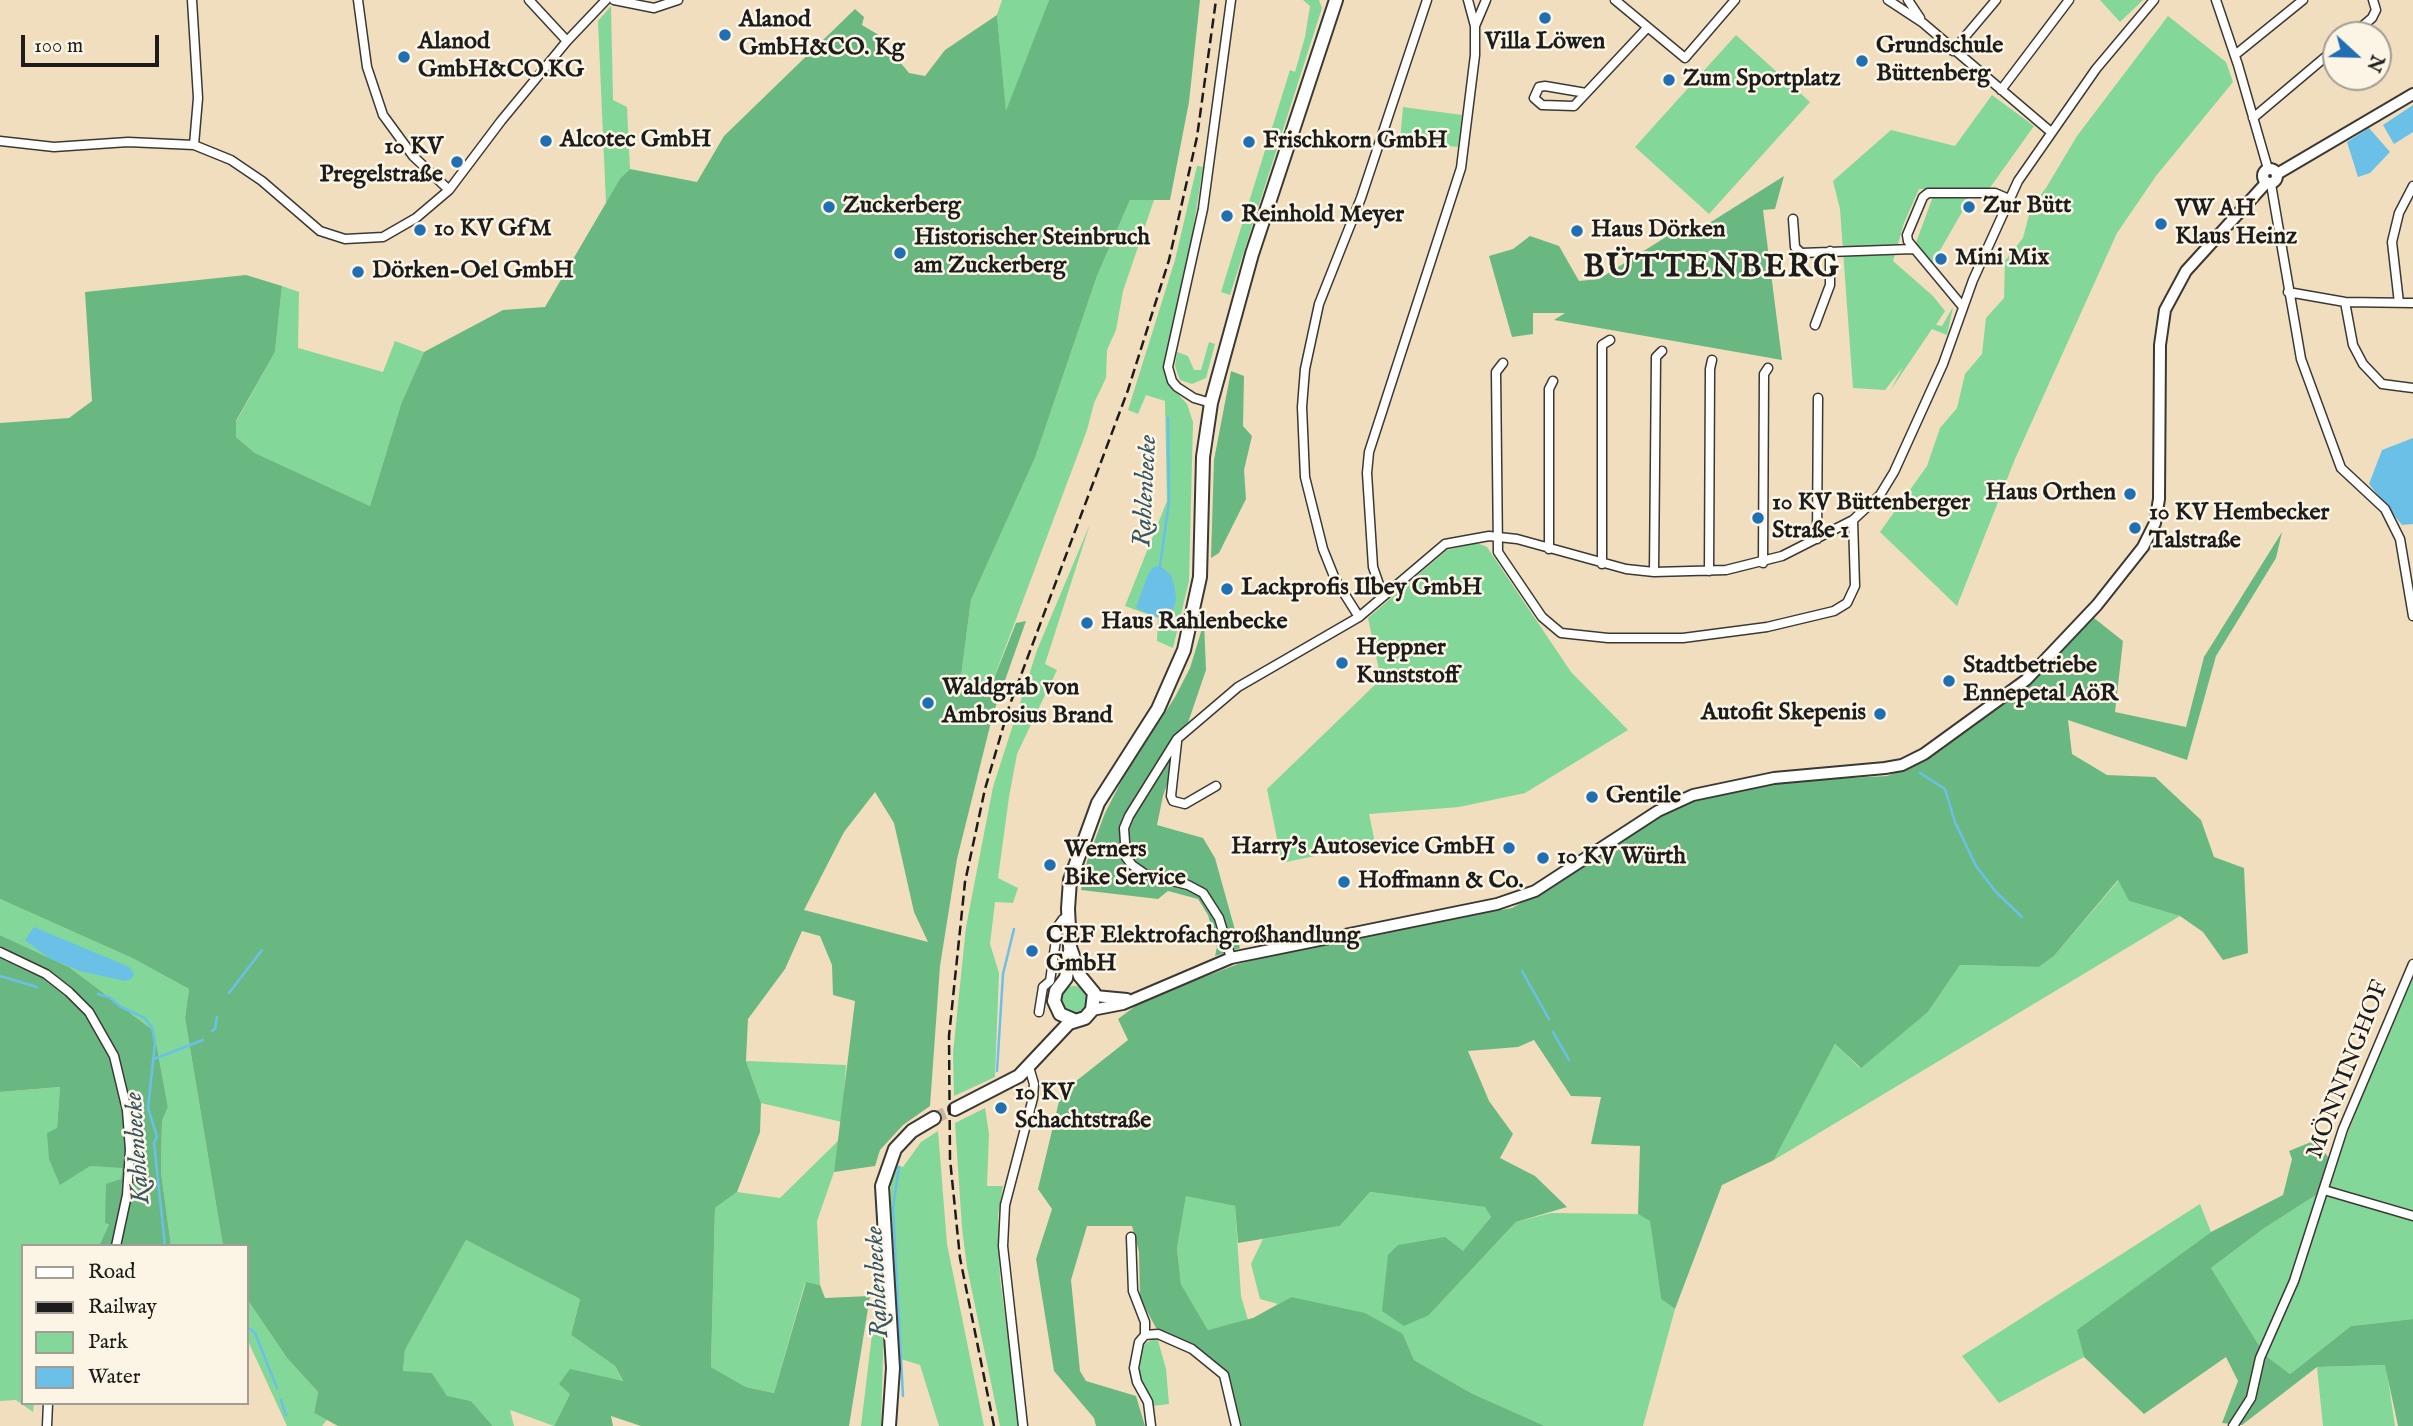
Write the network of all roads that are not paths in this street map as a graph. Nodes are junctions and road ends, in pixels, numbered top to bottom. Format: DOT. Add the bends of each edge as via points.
graph roads {
  1 [pos="192,0"];
  2 [pos="358,0"];
  3 [pos="529,0"];
  4 [pos="606,0"];
  5 [pos="614,0"];
  6 [pos="678,0"];
  7 [pos="1231,0"];
  8 [pos="1336,0"];
  9 [pos="1427,0"];
  10 [pos="1468,0"];
  11 [pos="1486,0"];
  12 [pos="1615,0"];
  13 [pos="1735,0"];
  14 [pos="1888,0"];
  15 [pos="1908,0"];
  16 [pos="1996,0"];
  17 [pos="2069,0"];
  18 [pos="2154,0"];
  19 [pos="2216,0"];
  20 [pos="2303,0"];
  21 [pos="2373,0"];
  22 [pos="2368,21"];
  23 [pos="1923,23"];
  24 [pos="1475,26"];
  25 [pos="1647,28"];
  26 [pos="567,41"];
  27 [pos="1953,51"];
  28 [pos="2235,55"];
  29 [pos="2322,60"];
  30 [pos="2001,90"];
  31 [pos="1586,93"];
  32 [pos="2413,94"];
  33 [pos="2253,118"];
  34 [pos="2051,132"];
  35 [pos="0,141"];
  36 [pos="194,145"];
  37 [pos="2270,177"];
  38 [pos="2413,186"];
  39 [pos="449,190"];
  40 [pos="2009,199"];
  41 [pos="1793,219"];
  42 [pos="1913,249"];
  43 [pos="1830,251"];
  44 [pos="2288,292"];
  45 [pos="2344,302"];
  46 [pos="2399,303"];
  47 [pos="2413,303"];
  48 [pos="1963,307"];
  49 [pos="1815,325"];
  50 [pos="1610,340"];
  51 [pos="1662,351"];
  52 [pos="1712,360"];
  53 [pos="1503,363"];
  54 [pos="1768,368"];
  55 [pos="1553,381"];
  56 [pos="2413,388"];
  57 [pos="1818,398"];
  58 [pos="1211,403"];
  59 [pos="1853,520"];
  60 [pos="1497,537"];
  61 [pos="1817,539"];
  62 [pos="1549,548"];
  63 [pos="1763,563"];
  64 [pos="2409,563"];
  65 [pos="1602,564"];
  66 [pos="1709,571"];
  67 [pos="1654,572"];
  68 [pos="1383,596"];
  69 [pos="2413,616"];
  70 [pos="1359,617"];
  71 [pos="1177,739"];
  72 [pos="1216,786"];
  73 [pos="1068,919"];
  74 [pos="1070,947"];
  75 [pos="0,952"];
  76 [pos="1231,958"];
  77 [pos="2413,964"];
  78 [pos="1084,982"];
  79 [pos="1063,983"];
  80 [pos="1095,996"];
  81 [pos="1137,998"];
  82 [pos="1092,1010"];
  83 [pos="1058,1011"];
  84 [pos="1039,1012"];
  85 [pos="1074,1020"];
  86 [pos="1049,1042"];
  87 [pos="1029,1067"];
  88 [pos="955,1109"];
  89 [pos="934,1118"];
  90 [pos="2324,1190"];
  91 [pos="2413,1216"];
  92 [pos="1130,1237"];
  93 [pos="116,1244"];
  94 [pos="1144,1335"];
  95 [pos="48,1405"];
  96 [pos="47,1426"];
  97 [pos="889,1426"];
  98 [pos="1023,1426"];
  99 [pos="1151,1426"];
  100 [pos="1236,1426"];
  101 [pos="2233,1426"];
  1 -- 36 [label="street" via="198,98"];
  2 -- 39 [label="street" via="367,67 383,115 413,156"];
  3 -- 26 [label="street"];
  4 -- 26 [label="street"];
  5 -- 6 [label="street" via="653,8"];
  7 -- 58 [label="street" via="1203,209 1168,367 1177,387"];
  8 -- 58 [label="main road" via="1252,254"];
  9 -- 70 [label="street" via="1361,198 1319,304 1305,369 1305,477 1335,579"];
  10 -- 24 [label="street"];
  11 -- 24 [label="street"];
  12 -- 25 [label="street"];
  13 -- 25 [label="street" via="1685,58"];
  14 -- 23 [label="street"];
  15 -- 23 [label="street"];
  16 -- 27 [label="street"];
  17 -- 30 [label="street"];
  18 -- 34 [label="street" via="2111,49"];
  19 -- 28 [label="street"];
  20 -- 28 [label="street"];
  21 -- 22 [label="street" via="2376,10"];
  23 -- 27 [label="street"];
  24 -- 68 [label="street" via="1461,168 1370,452 1367,473 1373,566"];
  25 -- 31 [label="street"];
  26 -- 39 [label="street"];
  27 -- 30 [label="street"];
  28 -- 33 [label="street"];
  29 -- 33 [label="street"];
  30 -- 34 [label="street"];
  31 -- 31 [label="street" via="1545,86 1539,87 1534,98 1542,106 1569,108"];
  32 -- 37 [label="street"];
  33 -- 37 [label="street"];
  34 -- 40 [label="street"];
  35 -- 36 [label="street" via="54,147 128,142"];
  36 -- 39 [label="street" via="231,160 309,224 345,239 383,237 416,218"];
  37 -- 44 [label="street"];
  37 -- 76 [label="street" via="2186,271 2165,310 2159,356 2159,499 2150,534 2110,590 2026,681 1902,765 1773,778 1693,795 1658,811 1535,891 1497,904"];
  38 -- 46 [label="street" via="2399,213 2392,242"];
  40 -- 42 [label="street" via="1995,193 1928,193 1907,235"];
  40 -- 48 [label="street"];
  41 -- 43 [label="street" via="1798,252"];
  42 -- 43 [label="street"];
  42 -- 48 [label="street"];
  43 -- 49 [label="street" via="1830,285"];
  44 -- 45 [label="street"];
  44 -- 64 [label="street" via="2301,359 2341,468 2385,509"];
  45 -- 46 [label="street"];
  45 -- 56 [label="street" via="2353,345 2363,364 2382,384"];
  46 -- 47 [label="street"];
  48 -- 59 [label="street" via="1939,374 1894,472 1880,495"];
  50 -- 65 [label="street" via="1602,345"];
  51 -- 67 [label="street" via="1656,356"];
  52 -- 66 [label="street"];
  53 -- 60 [label="street" via="1496,372"];
  54 -- 63 [label="street" via="1764,374"];
  55 -- 62 [label="street" via="1549,389"];
  57 -- 61 [label="street"];
  58 -- 73 [label="main road" via="1203,457 1200,578 1190,632 1166,694 1098,803 1070,880"];
  59 -- 60 [label="street" via="1855,586 1844,606 1767,627 1684,638 1561,633 1542,617 1509,571 1498,552"];
  59 -- 61 [label="street"];
  60 -- 62 [label="street"];
  60 -- 68 [label="street" via="1478,536 1445,544"];
  61 -- 63 [label="street"];
  62 -- 65 [label="street"];
  63 -- 66 [label="street"];
  64 -- 69 [label="street"];
  65 -- 67 [label="street"];
  66 -- 67 [label="street"];
  68 -- 70 [label="street"];
  70 -- 71 [label="street" via="1238,687"];
  71 -- 72 [label="street" via="1173,801 1185,804"];
  71 -- 76 [label="street" via="1129,816 1126,856 1145,874 1203,893 1219,918"];
  73 -- 74 [label="main road"];
  73 -- 84 [label="street" via="1058,926 1050,981 1043,987"];
  74 -- 78 [label="main road"];
  74 -- 79 [label="main road"];
  75 -- 93 [label="street" via="46,974 69,992 89,1012 114,1056 127,1110 130,1150"];
  76 -- 81 [label="street"];
  77 -- 90 [label="street, MÖNNINGHOF" via="2343,1129"];
  78 -- 79 [label="main road"];
  78 -- 80 [label="main road"];
  79 -- 83 [label="main road" via="1054,998"];
  80 -- 81 [label="street"];
  80 -- 82 [label="main road"];
  81 -- 82 [label="street"];
  82 -- 85 [label="main road"];
  83 -- 85 [label="main road"];
  83 -- 86 [label="main road"];
  85 -- 86 [label="main road"];
  86 -- 87 [label="main road"];
  87 -- 88 [label="main road"];
  87 -- 98 [label="street" via="1033,1098 1005,1205 1003,1246"];
  89 -- 97 [label="main road" via="912,1131 895,1149 882,1186 893,1368"];
  90 -- 91 [label="street, MÖNNINGHOF"];
  90 -- 101 [label="street, MÖNNINGHOF" via="2294,1281 2267,1338 2251,1398"];
  92 -- 94 [label="street" via="1133,1291"];
  94 -- 99 [label="street" via="1135,1368"];
  94 -- 100 [label="street" via="1158,1334 1192,1349 1224,1375"];
  95 -- 96 [label="street"];
}
